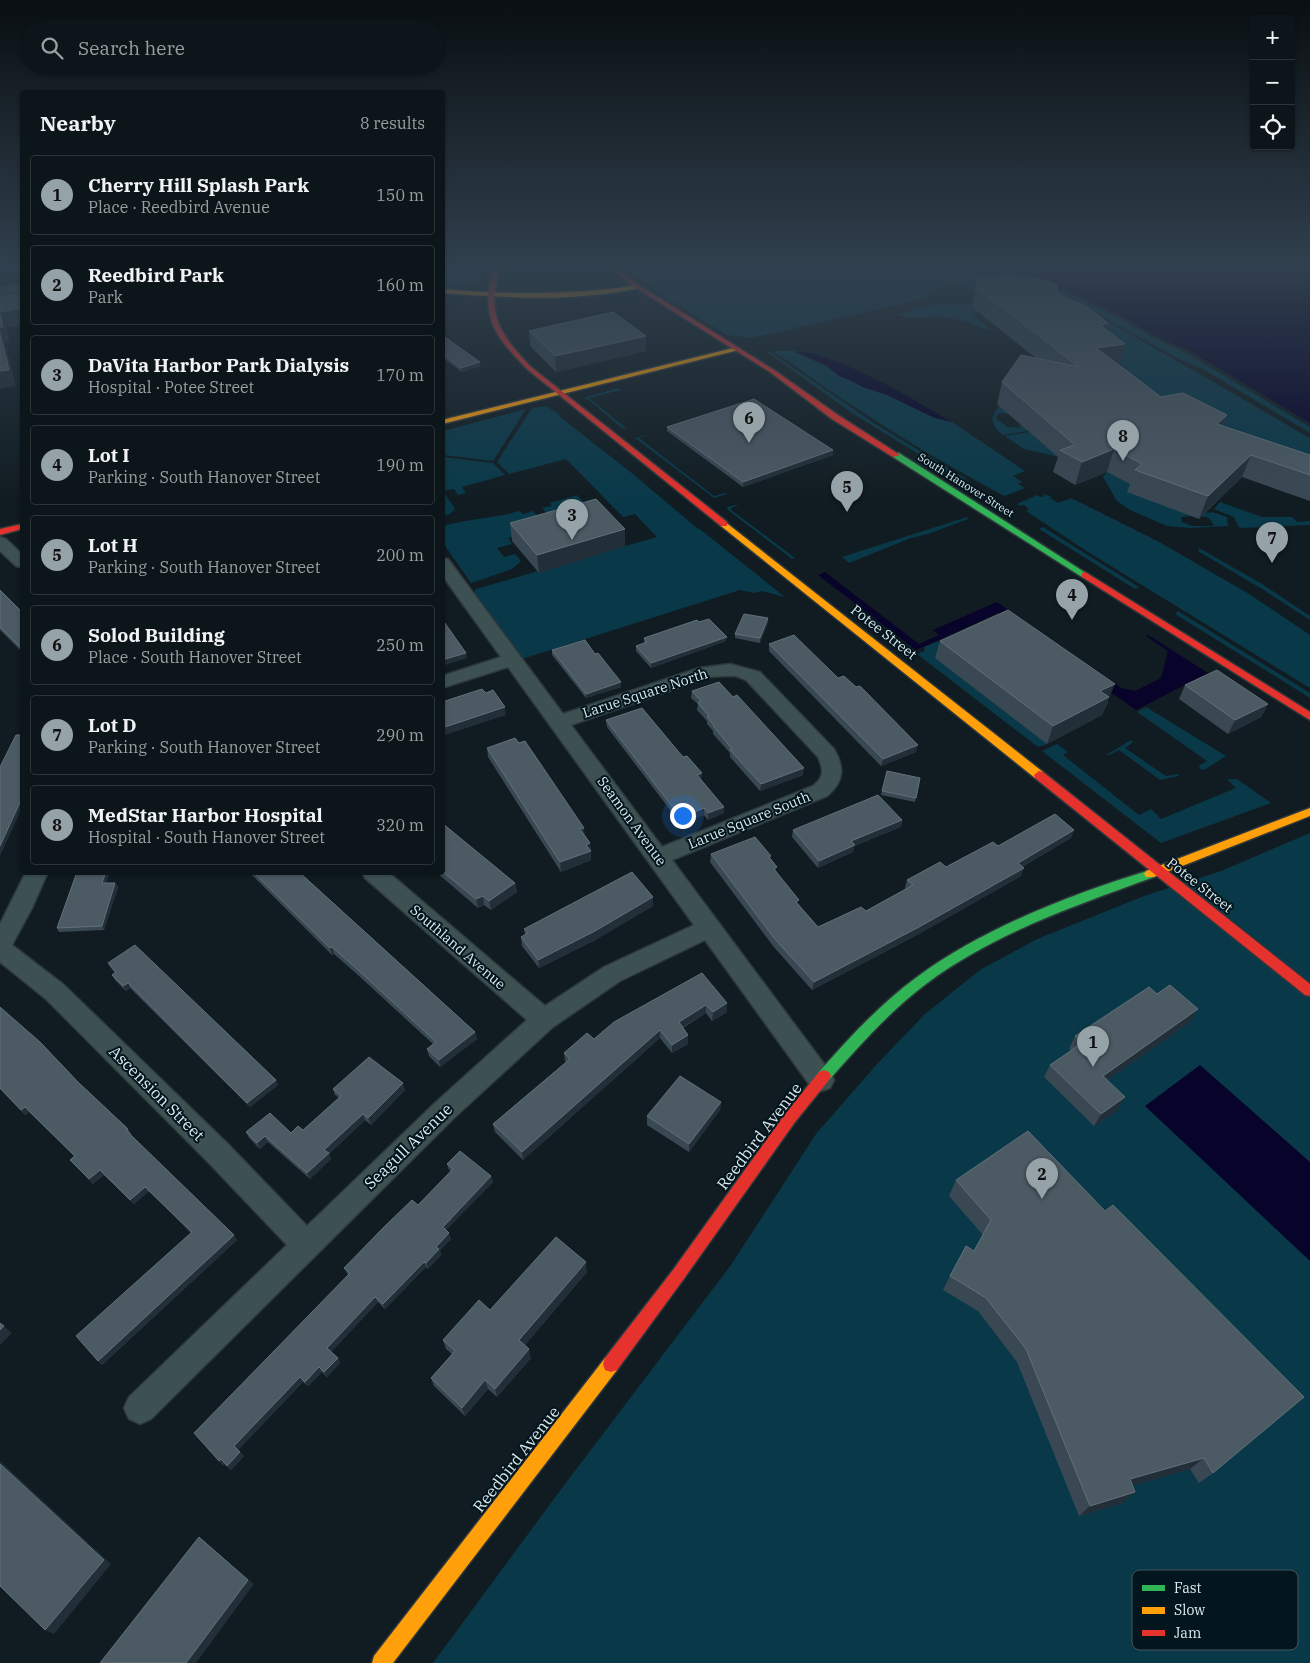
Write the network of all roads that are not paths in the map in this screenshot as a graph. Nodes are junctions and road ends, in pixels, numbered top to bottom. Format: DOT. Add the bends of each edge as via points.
graph roads {
  1 [pos="509,346"];
  2 [pos="732,346"];
  3 [pos="737,349"];
  4 [pos="558,393"];
  5 [pos="445,421"];
  6 [pos="20,527"];
  7 [pos="0,532"];
  8 [pos="0,542"];
  9 [pos="20,560"];
  10 [pos="445,566"];
  11 [pos="514,659"];
  12 [pos="445,681"];
  13 [pos="1310,717"];
  14 [pos="560,722"];
  15 [pos="833,775"];
  16 [pos="1310,812"];
  17 [pos="658,857"];
  18 [pos="1158,871"];
  19 [pos="36,875"];
  20 [pos="376,875"];
  21 [pos="710,928"];
  22 [pos="0,944"];
  23 [pos="0,949"];
  24 [pos="1310,990"];
  25 [pos="544,1020"];
  26 [pos="821,1080"];
  27 [pos="306,1245"];
  28 [pos="140,1408"];
  29 [pos="381,1663"];
  1 -- 4 [label="main road, Potee Street" via="514,354"];
  2 -- 3 [label="main road, South Hanover Street"];
  3 -- 4 [label="main road"];
  3 -- 13 [label="main road, South Hanover Street" via="835,417"];
  4 -- 5 [label="main road"];
  4 -- 18 [label="main road, Potee Street"];
  6 -- 7 [label="main road"];
  8 -- 9 [label="street"];
  10 -- 11 [label="street, Seamon Avenue"];
  11 -- 12 [label="street"];
  11 -- 14 [label="street, Seamon Avenue"];
  14 -- 15 [label="street, Larue Square North" via="706,672 744,671 753,676 826,754"];
  14 -- 17 [label="street, Seamon Avenue"];
  15 -- 17 [label="street, Larue Square South" via="830,784 820,791"];
  16 -- 18 [label="main road, Reedbird Avenue"];
  17 -- 21 [label="street, Seamon Avenue"];
  18 -- 24 [label="main road, Potee Street"];
  18 -- 26 [label="main road, Reedbird Avenue" via="1058,907 965,952 888,1008"];
  19 -- 22 [label="street"];
  20 -- 25 [label="street, Southland Avenue"];
  21 -- 25 [label="street, Seagull Avenue" via="612,974"];
  21 -- 26 [label="street, Seamon Avenue"];
  23 -- 27 [label="street, Ascension Street" via="55,992"];
  25 -- 27 [label="street, Seagull Avenue" via="445,1110"];
  26 -- 29 [label="main road, Reedbird Avenue" via="678,1276"];
  27 -- 28 [label="street, Seagull Avenue"];
}
